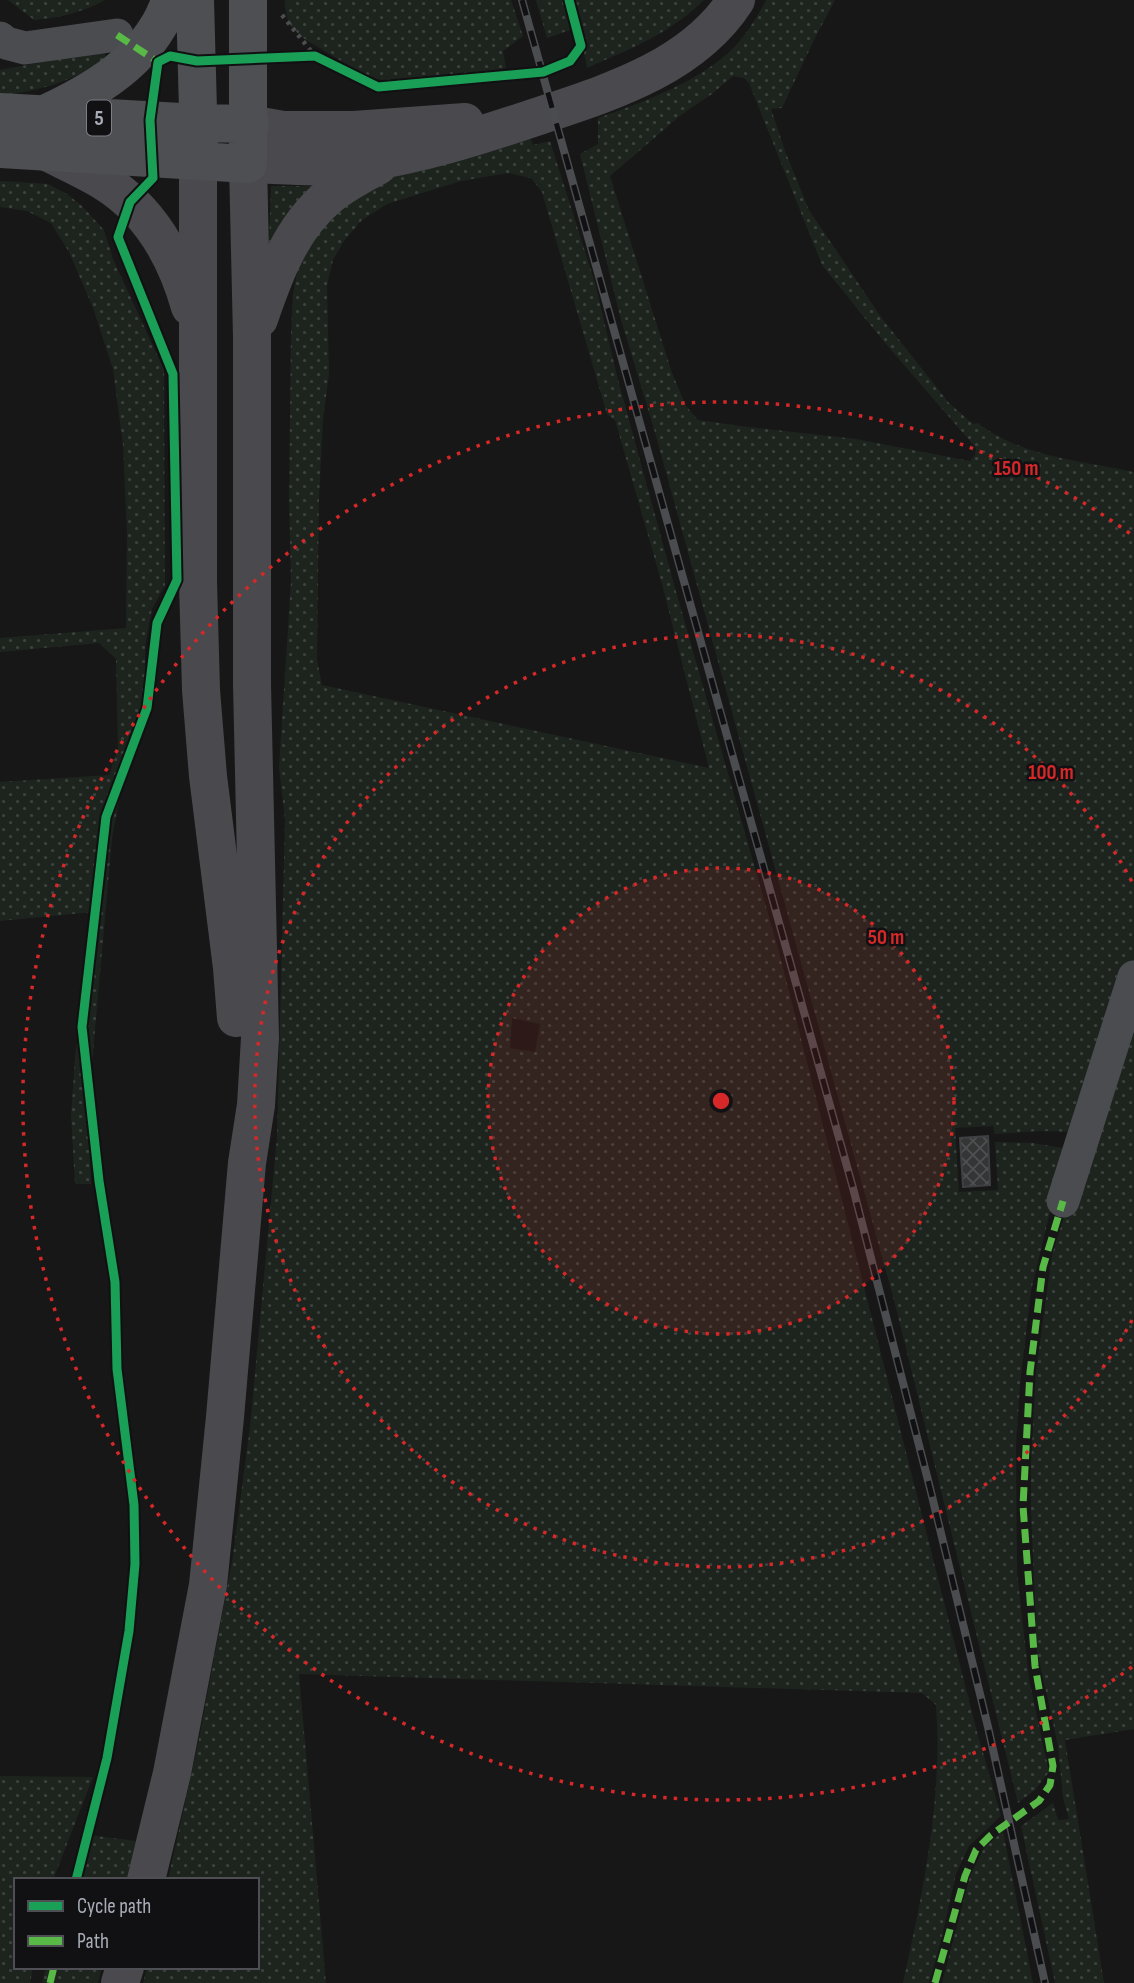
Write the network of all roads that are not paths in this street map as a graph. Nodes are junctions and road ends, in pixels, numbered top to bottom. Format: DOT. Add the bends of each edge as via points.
graph roads {
  1 [pos="171,0"];
  2 [pos="195,0"];
  3 [pos="736,0"];
  4 [pos="265,4"];
  5 [pos="117,35"];
  6 [pos="0,38"];
  7 [pos="0,112"];
  8 [pos="540,116"];
  9 [pos="250,124"];
  10 [pos="44,133"];
  11 [pos="199,141"];
  12 [pos="0,149"];
  13 [pos="393,158"];
  14 [pos="248,163"];
  15 [pos="198,336"];
  16 [pos="252,337"];
  17 [pos="1134,977"];
  18 [pos="247,1163"];
  19 [pos="1063,1201"];
  20 [pos="146,1878"];
  1 -- 10 [label="main road" via="159,26 139,51"];
  2 -- 11 [label="main road"];
  3 -- 8 [label="main road" via="708,34 648,75"];
  4 -- 9 [label="main road"];
  5 -- 6 [label="street" via="25,48"];
  7 -- 10 [label="main road, 5"];
  8 -- 9 [label="main road" via="354,130 283,130"];
  8 -- 13 [label="main road"];
  9 -- 11 [label="main road"];
  9 -- 14 [label="main road"];
  10 -- 11 [label="main road, 5"];
  10 -- 12 [label="main road, 5"];
  10 -- 15 [label="main road" via="130,202 150,224 184,285"];
  11 -- 14 [label="main road, 5"];
  11 -- 15 [label="main road"];
  13 -- 14 [label="main road" via="332,166"];
  13 -- 16 [label="main road" via="329,196 309,216 283,258"];
  14 -- 16 [label="main road"];
  15 -- 18 [label="main road" via="201,690 232,968"];
  16 -- 18 [label="main road" via="252,684 260,1038"];
  17 -- 19 [label="street"];
  18 -- 20 [label="main road" via="208,1585"];
}
